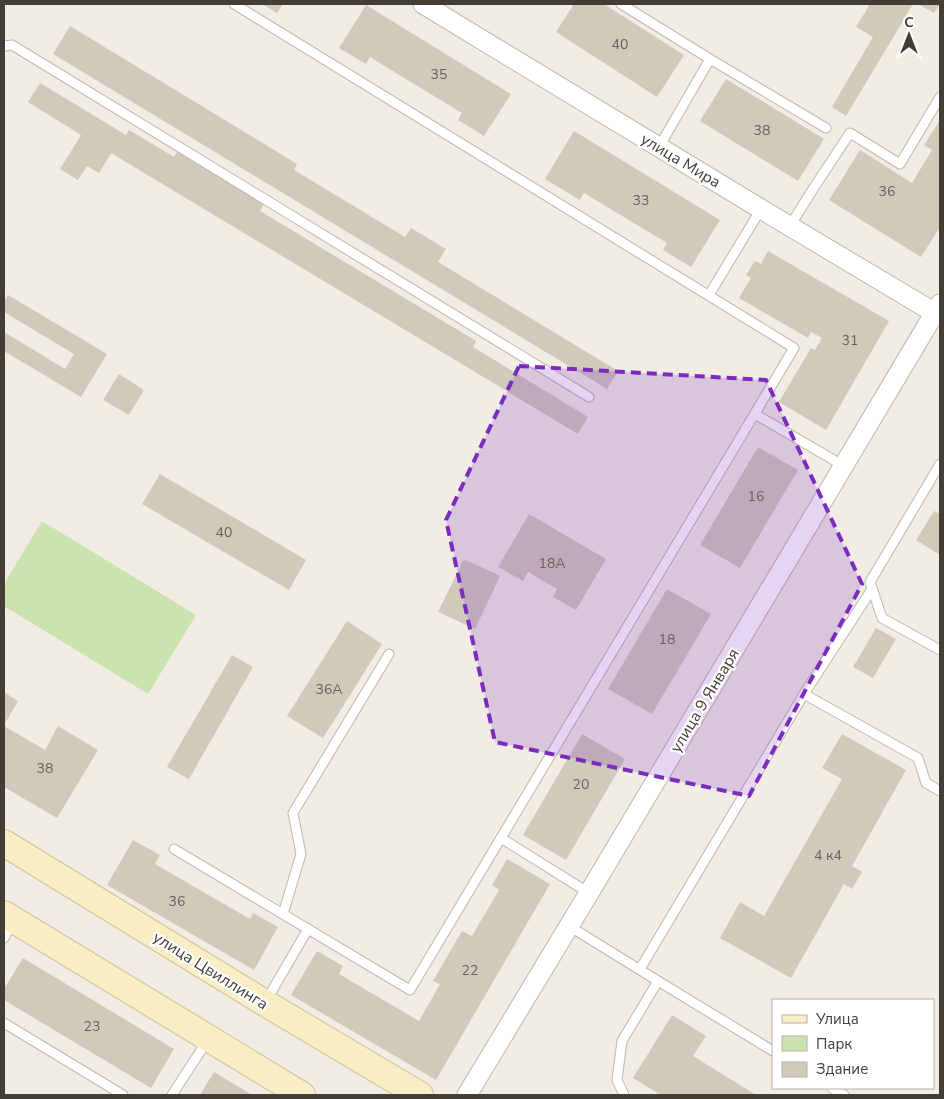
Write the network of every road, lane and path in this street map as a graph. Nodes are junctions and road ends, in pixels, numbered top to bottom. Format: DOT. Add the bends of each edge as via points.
graph roads {
  1 [pos="234,4"];
  2 [pos="422,4"];
  3 [pos="621,4"];
  4 [pos="4,46"];
  5 [pos="710,59"];
  6 [pos="940,98"];
  7 [pos="826,128"];
  8 [pos="659,147"];
  9 [pos="762,209"];
  10 [pos="790,226"];
  11 [pos="709,295"];
  12 [pos="939,311"];
  13 [pos="589,396"];
  14 [pos="755,414"];
  15 [pos="940,464"];
  16 [pos="844,466"];
  17 [pos="872,589"];
  18 [pos="940,650"];
  19 [pos="389,654"];
  20 [pos="804,694"];
  21 [pos="940,791"];
  22 [pos="500,838"];
  23 [pos="4,842"];
  24 [pos="174,849"];
  25 [pos="589,893"];
  26 [pos="283,914"];
  27 [pos="7,924"];
  28 [pos="569,926"];
  29 [pos="308,929"];
  30 [pos="640,969"];
  31 [pos="658,980"];
  32 [pos="265,1003"];
  33 [pos="4,1023"];
  34 [pos="208,1038"];
  35 [pos="772,1050"];
  36 [pos="123,1095"];
  37 [pos="172,1095"];
  38 [pos="302,1095"];
  39 [pos="420,1095"];
  40 [pos="466,1095"];
  41 [pos="624,1095"];
  1 -- 11 [label="lane"];
  2 -- 8 [label="street, улица Мира"];
  3 -- 5 [label="lane"];
  4 -- 13 [label="lane" via="12,45"];
  5 -- 7 [label="lane"];
  5 -- 8 [label="lane"];
  6 -- 10 [label="lane" via="900,164 850,133"];
  8 -- 9 [label="street, улица Мира"];
  9 -- 10 [label="street, улица Мира"];
  9 -- 11 [label="lane"];
  10 -- 12 [label="street, улица Мира"];
  11 -- 14 [label="lane" via="794,348"];
  12 -- 16 [label="street, улица 9 Января"];
  14 -- 16 [label="lane"];
  14 -- 22 [label="lane"];
  15 -- 17 [label="lane" via="870,582"];
  16 -- 25 [label="street, улица 9 Января"];
  17 -- 18 [label="lane" via="882,618"];
  17 -- 20 [label="lane"];
  19 -- 26 [label="lane" via="292,813 301,854"];
  20 -- 21 [label="lane" via="918,758 926,782"];
  20 -- 30 [label="lane"];
  22 -- 25 [label="lane"];
  22 -- 29 [label="lane" via="410,990"];
  23 -- 32 [label="street, улица Цвиллинга"];
  24 -- 26 [label="lane"];
  25 -- 28 [label="street, улица 9 Января"];
  26 -- 29 [label="lane"];
  27 -- 34 [label="street"];
  28 -- 30 [label="lane"];
  28 -- 40 [label="street, улица 9 Января"];
  29 -- 32 [label="lane"];
  30 -- 31 [label="lane"];
  31 -- 35 [label="lane"];
  31 -- 41 [label="lane" via="622,1041 617,1080"];
  32 -- 39 [label="street, улица Цвиллинга"];
  33 -- 36 [label="lane"];
  34 -- 37 [label="lane"];
  34 -- 38 [label="street"];
}
